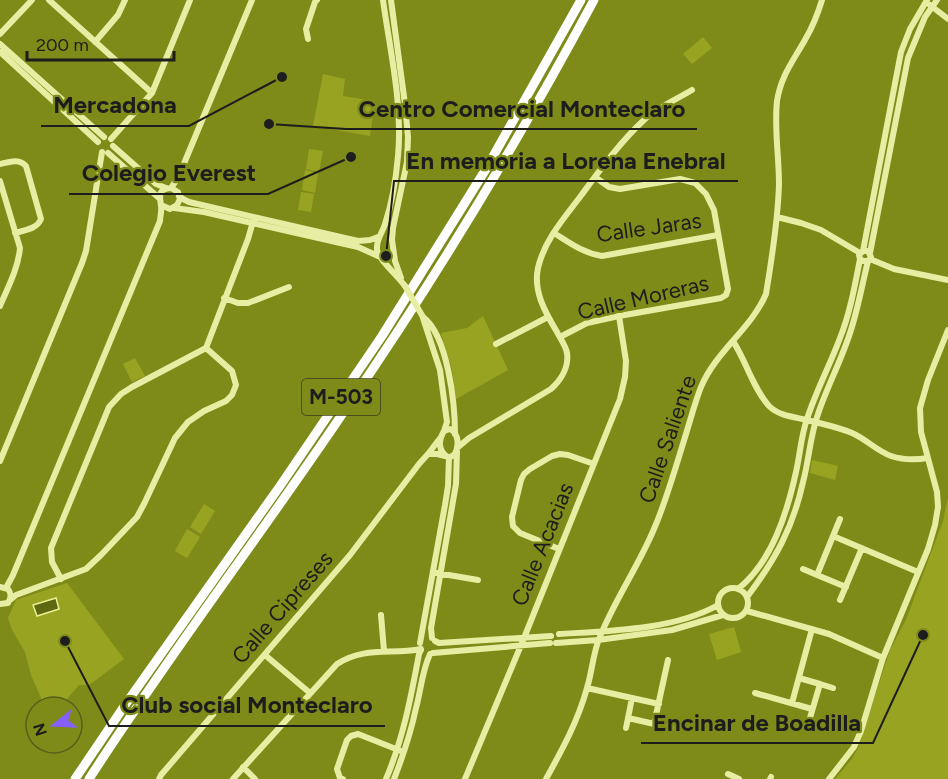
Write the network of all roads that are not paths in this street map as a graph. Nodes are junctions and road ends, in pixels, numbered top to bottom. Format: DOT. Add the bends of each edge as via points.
graph roads {
  1 [pos="32,0"];
  2 [pos="49,0"];
  3 [pos="125,0"];
  4 [pos="190,0"];
  5 [pos="252,0"];
  6 [pos="317,0"];
  7 [pos="383,0"];
  8 [pos="391,0"];
  9 [pos="581,0"];
  10 [pos="594,0"];
  11 [pos="822,0"];
  12 [pos="937,0"];
  13 [pos="925,1"];
  14 [pos="932,6"];
  15 [pos="948,19"];
  16 [pos="0,34"];
  17 [pos="308,39"];
  18 [pos="95,42"];
  19 [pos="0,44"];
  20 [pos="0,52"];
  21 [pos="692,90"];
  22 [pos="152,93"];
  23 [pos="104,140"];
  24 [pos="113,146"];
  25 [pos="105,152"];
  26 [pos="0,164"];
  27 [pos="595,177"];
  28 [pos="178,178"];
  29 [pos="0,181"];
  30 [pos="169,188"];
  31 [pos="179,194"];
  32 [pos="160,202"];
  33 [pos="172,208"];
  34 [pos="777,217"];
  35 [pos="253,220"];
  36 [pos="159,223"];
  37 [pos="15,233"];
  38 [pos="554,233"];
  39 [pos="718,235"];
  40 [pos="379,236"];
  41 [pos="392,240"];
  42 [pos="378,256"];
  43 [pos="865,256"];
  44 [pos="394,258"];
  45 [pos="386,263"];
  46 [pos="948,280"];
  47 [pos="403,284"];
  48 [pos="289,287"];
  49 [pos="224,298"];
  50 [pos="0,306"];
  51 [pos="619,316"];
  52 [pos="423,317"];
  53 [pos="548,317"];
  54 [pos="948,330"];
  55 [pos="560,337"];
  56 [pos="733,341"];
  57 [pos="496,344"];
  58 [pos="206,348"];
  59 [pos="807,420"];
  60 [pos="815,422"];
  61 [pos="442,434"];
  62 [pos="455,434"];
  63 [pos="469,438"];
  64 [pos="457,449"];
  65 [pos="428,454"];
  66 [pos="447,457"];
  67 [pos="928,458"];
  68 [pos="0,461"];
  69 [pos="594,464"];
  70 [pos="840,519"];
  71 [pos="833,536"];
  72 [pos="862,548"];
  73 [pos="559,549"];
  74 [pos="803,569"];
  75 [pos="918,572"];
  76 [pos="437,573"];
  77 [pos="817,575"];
  78 [pos="61,579"];
  79 [pos="478,580"];
  80 [pos="846,587"];
  81 [pos="738,589"];
  82 [pos="8,593"];
  83 [pos="747,597"];
  84 [pos="840,600"];
  85 [pos="0,604"];
  86 [pos="718,605"];
  87 [pos="747,611"];
  88 [pos="381,615"];
  89 [pos="723,615"];
  90 [pos="812,628"];
  91 [pos="603,631"];
  92 [pos="559,634"];
  93 [pos="524,638"];
  94 [pos="434,639"];
  95 [pos="598,640"];
  96 [pos="552,641"];
  97 [pos="520,646"];
  98 [pos="421,647"];
  99 [pos="384,651"];
  100 [pos="431,653"];
  101 [pos="266,655"];
  102 [pos="883,658"];
  103 [pos="668,660"];
  104 [pos="799,678"];
  105 [pos="819,684"];
  106 [pos="587,688"];
  107 [pos="833,688"];
  108 [pos="310,693"];
  109 [pos="755,693"];
  110 [pos="632,698"];
  111 [pos="792,703"];
  112 [pos="658,704"];
  113 [pos="812,709"];
  114 [pos="628,718"];
  115 [pos="654,724"];
  116 [pos="626,728"];
  117 [pos="672,728"];
  118 [pos="807,728"];
  119 [pos="400,751"];
  120 [pos="243,767"];
  121 [pos="728,774"];
  122 [pos="75,779"];
  123 [pos="89,779"];
  124 [pos="159,779"];
  125 [pos="233,779"];
  126 [pos="255,779"];
  127 [pos="343,779"];
  128 [pos="386,779"];
  129 [pos="394,779"];
  130 [pos="465,779"];
  131 [pos="546,779"];
  132 [pos="739,779"];
  133 [pos="830,779"];
  1 -- 16 [label="street"];
  2 -- 18 [label="street"];
  3 -- 18 [label="street" via="118,15"];
  4 -- 22 [label="street"];
  5 -- 28 [label="street"];
  6 -- 17 [label="street" via="306,29"];
  7 -- 40 [label="street" via="400,136 395,180"];
  8 -- 41 [label="street" via="408,137"];
  9 -- 122 [label="highway, M-503" via="481,178 382,336"];
  10 -- 123 [label="highway, M-503" via="506,156 391,342"];
  11 -- 34 [label="street, Calle Saliente" via="806,38 786,70 777,100"];
  12 -- 14 [label="street"];
  13 -- 14 [label="street"];
  13 -- 43 [label="street" via="902,52"];
  14 -- 15 [label="street"];
  14 -- 43 [label="street" via="908,58"];
  18 -- 22 [label="street"];
  19 -- 23 [label="street"];
  20 -- 23 [label="street"];
  21 -- 27 [label="street" via="647,118"];
  22 -- 23 [label="street"];
  23 -- 24 [label="street"];
  23 -- 25 [label="street" via="99,150"];
  24 -- 25 [label="street"];
  24 -- 30 [label="street" via="156,184"];
  25 -- 32 [label="street"];
  25 -- 68 [label="street" via="82,263"];
  26 -- 37 [label="street" via="15,161 26,166 41,219 36,226"];
  27 -- 38 [label="street"];
  27 -- 39 [label="street, Calle Moreras" via="620,189 680,179 695,183 714,210"];
  28 -- 30 [label="street"];
  28 -- 31 [label="street"];
  29 -- 37 [label="street"];
  30 -- 31 [label="street"];
  30 -- 32 [label="street" via="160,193"];
  31 -- 33 [label="street" via="179,203"];
  31 -- 35 [label="street" via="189,202"];
  32 -- 33 [label="street"];
  32 -- 36 [label="street"];
  33 -- 35 [label="street"];
  33 -- 36 [label="street"];
  34 -- 43 [label="street" via="821,230"];
  34 -- 56 [label="street, Calle Saliente" via="765,294"];
  35 -- 40 [label="street" via="358,241"];
  35 -- 42 [label="street" via="358,247"];
  35 -- 49 [label="street"];
  36 -- 82 [label="street"];
  37 -- 50 [label="street" via="19,260"];
  38 -- 39 [label="street, Calle Jaras" via="590,254 602,256"];
  38 -- 53 [label="street" via="538,269 540,301"];
  39 -- 51 [label="street, Calle Moreras" via="726,295"];
  40 -- 41 [label="street" via="388,234"];
  40 -- 42 [label="street"];
  41 -- 44 [label="street"];
  42 -- 45 [label="street"];
  43 -- 46 [label="street" via="894,269"];
  43 -- 59 [label="street" via="841,336"];
  43 -- 60 [label="street" via="850,334"];
  44 -- 45 [label="street"];
  44 -- 47 [label="street"];
  45 -- 47 [label="street"];
  47 -- 52 [label="street, bridge"];
  48 -- 49 [label="street" via="248,303"];
  49 -- 58 [label="street"];
  51 -- 55 [label="street, Calle Moreras" via="587,323"];
  51 -- 69 [label="street, Calle Acacias" via="626,377"];
  52 -- 61 [label="street" via="440,370 447,422"];
  52 -- 62 [label="street" via="443,350"];
  53 -- 55 [label="street"];
  53 -- 57 [label="street"];
  54 -- 67 [label="street" via="920,408"];
  55 -- 63 [label="street" via="567,352 560,380"];
  56 -- 59 [label="street" via="770,406 785,416"];
  56 -- 91 [label="street, Calle Saliente" via="707,374 653,531"];
  58 -- 78 [label="street" via="132,387 109,407 51,549 52,562"];
  58 -- 78 [label="street" via="232,371 236,385 232,395 188,422 175,438 137,517 86,569"];
  59 -- 60 [label="street"];
  59 -- 81 [label="street" via="782,522 752,577"];
  60 -- 67 [label="street" via="852,433 900,459"];
  60 -- 83 [label="street" via="792,519 776,555"];
  61 -- 62 [label="street" via="450,429"];
  61 -- 65 [label="street, Calle Cipreses"];
  61 -- 66 [label="street" via="441,447"];
  62 -- 63 [label="street"];
  62 -- 64 [label="street"];
  63 -- 64 [label="street"];
  64 -- 66 [label="street"];
  64 -- 76 [label="street" via="456,484"];
  65 -- 66 [label="street"];
  65 -- 101 [label="street, Calle Cipreses"];
  66 -- 76 [label="street" via="447,495"];
  67 -- 75 [label="street" via="938,507"];
  69 -- 73 [label="street, Calle Acacias"];
  69 -- 73 [label="street" via="560,454 531,469 520,480 513,526 520,533"];
  70 -- 71 [label="street"];
  71 -- 72 [label="street"];
  71 -- 77 [label="street"];
  72 -- 75 [label="street"];
  72 -- 80 [label="street"];
  73 -- 93 [label="street, Calle Acacias"];
  74 -- 77 [label="street"];
  75 -- 102 [label="street"];
  76 -- 79 [label="street"];
  76 -- 94 [label="street" via="430,628"];
  76 -- 98 [label="street"];
  77 -- 80 [label="street"];
  78 -- 82 [label="street"];
  80 -- 84 [label="street"];
  81 -- 83 [label="street"];
  81 -- 86 [label="street" via="726,590"];
  82 -- 85 [label="street" via="5,604"];
  83 -- 87 [label="street"];
  86 -- 89 [label="street"];
  86 -- 91 [label="street" via="674,622"];
  87 -- 89 [label="street" via="736,619"];
  87 -- 90 [label="street"];
  88 -- 99 [label="street"];
  89 -- 95 [label="street" via="672,630"];
  90 -- 102 [label="street"];
  90 -- 104 [label="street"];
  91 -- 92 [label="street"];
  91 -- 95 [label="street, Calle Saliente"];
  93 -- 94 [label="street" via="439,643"];
  93 -- 96 [label="street"];
  93 -- 97 [label="street, Calle Acacias"];
  94 -- 98 [label="street" via="425,638"];
  94 -- 100 [label="street" via="436,647"];
  95 -- 96 [label="street"];
  95 -- 106 [label="street, Calle Saliente"];
  96 -- 97 [label="street"];
  97 -- 100 [label="street"];
  97 -- 130 [label="street, Calle Acacias"];
  98 -- 99 [label="street"];
  98 -- 100 [label="street" via="423,652"];
  98 -- 119 [label="street"];
  99 -- 108 [label="street" via="346,658"];
  100 -- 119 [label="street"];
  101 -- 108 [label="street"];
  101 -- 124 [label="street, Calle Cipreses"];
  102 -- 133 [label="street" via="858,739"];
  103 -- 112 [label="street"];
  104 -- 105 [label="street"];
  104 -- 111 [label="street"];
  105 -- 107 [label="street"];
  105 -- 113 [label="street"];
  106 -- 110 [label="street"];
  106 -- 131 [label="street, Calle Saliente" via="570,734"];
  108 -- 120 [label="street"];
  109 -- 111 [label="street"];
  110 -- 112 [label="street"];
  110 -- 114 [label="street"];
  111 -- 113 [label="street"];
  112 -- 115 [label="street"];
  113 -- 118 [label="street"];
  114 -- 115 [label="street"];
  114 -- 116 [label="street"];
  115 -- 117 [label="street"];
  119 -- 127 [label="street" via="358,734 351,736 337,769"];
  119 -- 128 [label="street"];
  119 -- 129 [label="street"];
  120 -- 125 [label="street"];
  120 -- 126 [label="street"];
  121 -- 132 [label="street"];
}
